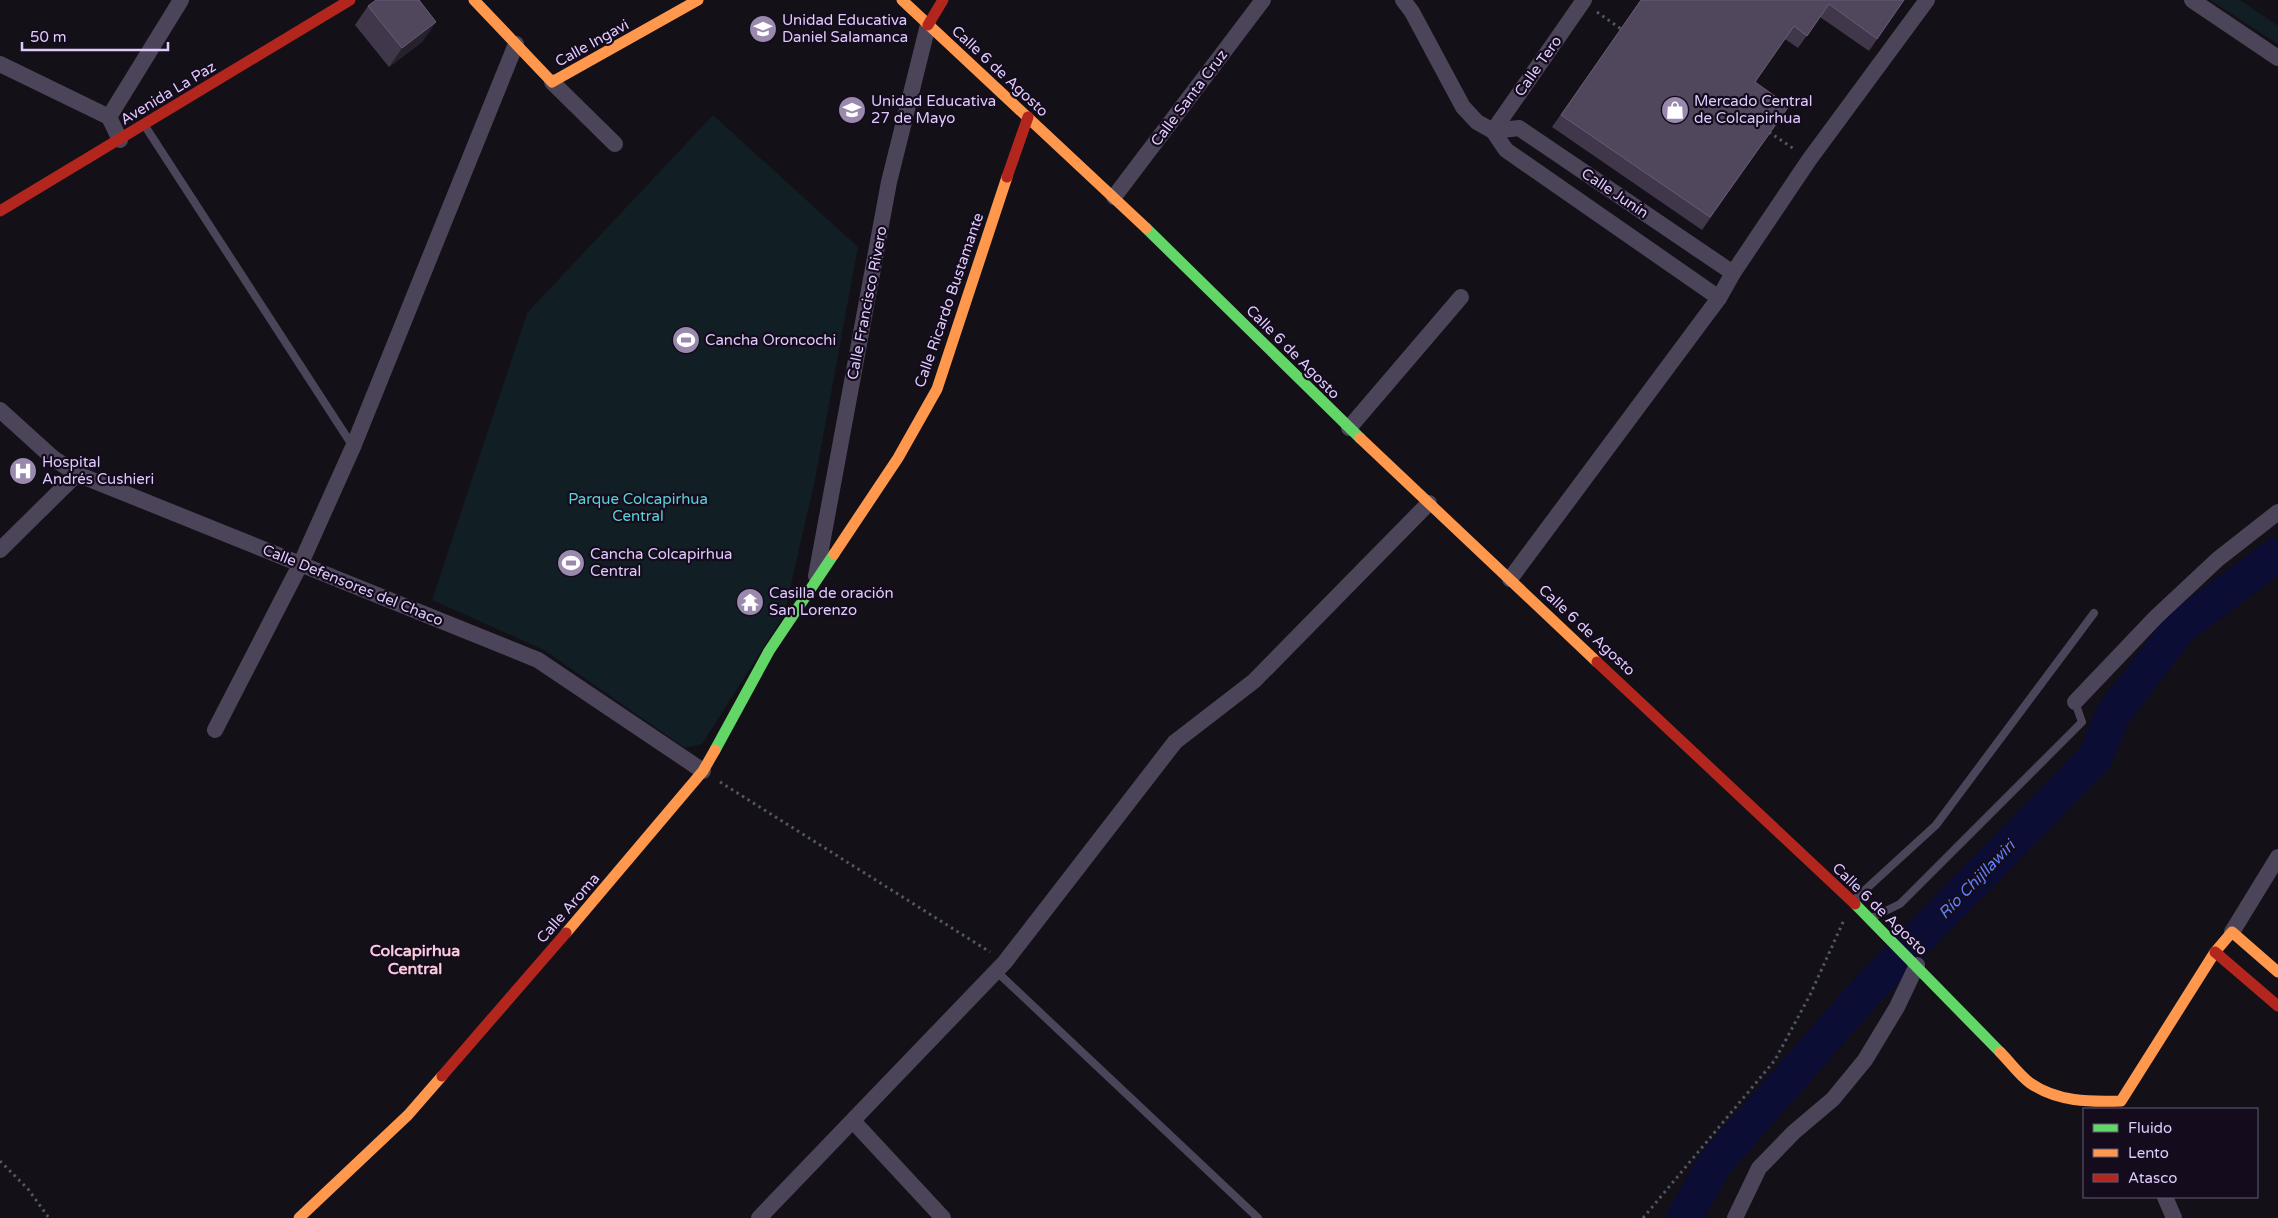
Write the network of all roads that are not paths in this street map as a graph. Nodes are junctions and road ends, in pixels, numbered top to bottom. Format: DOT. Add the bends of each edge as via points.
graph roads {
  1 [pos="181,0"];
  2 [pos="350,0"];
  3 [pos="474,0"];
  4 [pos="698,0"];
  5 [pos="902,0"];
  6 [pos="943,0"];
  7 [pos="1263,0"];
  8 [pos="1403,0"];
  9 [pos="1928,0"];
  10 [pos="2192,0"];
  11 [pos="1583,1"];
  12 [pos="928,24"];
  13 [pos="516,44"];
  14 [pos="2278,58"];
  15 [pos="0,64"];
  16 [pos="552,82"];
  17 [pos="109,117"];
  18 [pos="1028,117"];
  19 [pos="145,126"];
  20 [pos="1493,131"];
  21 [pos="120,140"];
  22 [pos="615,144"];
  23 [pos="1114,197"];
  24 [pos="0,211"];
  25 [pos="1733,273"];
  26 [pos="1461,297"];
  27 [pos="1719,298"];
  28 [pos="0,410"];
  29 [pos="1349,428"];
  30 [pos="353,447"];
  31 [pos="77,474"];
  32 [pos="1429,503"];
  33 [pos="2278,512"];
  34 [pos="0,550"];
  35 [pos="301,563"];
  36 [pos="1510,579"];
  37 [pos="815,583"];
  38 [pos="2094,613"];
  39 [pos="2075,702"];
  40 [pos="214,730"];
  41 [pos="703,771"];
  42 [pos="2278,857"];
  43 [pos="1852,901"];
  44 [pos="1870,919"];
  45 [pos="2232,932"];
  46 [pos="2215,952"];
  47 [pos="1913,962"];
  48 [pos="1000,966"];
  49 [pos="2278,972"];
  50 [pos="2278,1006"];
  51 [pos="2123,1105"];
  52 [pos="853,1121"];
  53 [pos="2164,1198"];
  54 [pos="298,1218"];
  55 [pos="759,1218"];
  56 [pos="943,1218"];
  57 [pos="1258,1218"];
  58 [pos="1735,1218"];
  59 [pos="2174,1218"];
  1 -- 17 [label="street"];
  2 -- 19 [label="main road, Avenida La Paz"];
  3 -- 13 [label="main road"];
  4 -- 16 [label="main road, Calle Ingavi"];
  5 -- 12 [label="main road, Calle 6 de Agosto"];
  6 -- 12 [label="main road"];
  7 -- 23 [label="street, Calle Santa Cruz"];
  8 -- 20 [label="street, Calle Junín" via="1463,107 1477,122"];
  9 -- 25 [label="street" via="1809,160"];
  10 -- 14 [label="street"];
  11 -- 20 [label="street, Calle Tero"];
  12 -- 18 [label="main road, Calle 6 de Agosto"];
  12 -- 37 [label="street, Calle Francisco Rivero" via="889,182"];
  13 -- 16 [label="main road"];
  13 -- 30 [label="street"];
  15 -- 17 [label="street"];
  16 -- 22 [label="street"];
  17 -- 21 [label="street"];
  18 -- 23 [label="main road, Calle 6 de Agosto"];
  18 -- 37 [label="main road, Calle Ricardo Bustamante" via="937,389 898,458"];
  19 -- 21 [label="main road, Avenida La Paz"];
  19 -- 30 [label="lane"];
  20 -- 25 [label="street, Calle Junín" via="1520,128"];
  20 -- 27 [label="street, Calle Junín" via="1506,150"];
  21 -- 24 [label="main road, Avenida La Paz"];
  23 -- 29 [label="main road, Calle 6 de Agosto"];
  25 -- 27 [label="street"];
  26 -- 29 [label="street"];
  27 -- 36 [label="street"];
  28 -- 31 [label="street, Calle Defensores del Chaco" via="53,458"];
  29 -- 32 [label="main road, Calle 6 de Agosto"];
  30 -- 35 [label="street"];
  31 -- 34 [label="street"];
  31 -- 35 [label="street, Calle Defensores del Chaco"];
  32 -- 36 [label="main road, Calle 6 de Agosto"];
  32 -- 48 [label="street" via="1254,681 1176,742"];
  33 -- 39 [label="street" via="2218,559 2156,617"];
  35 -- 40 [label="street"];
  35 -- 41 [label="street, Calle Defensores del Chaco" via="538,660"];
  36 -- 43 [label="main road, Calle 6 de Agosto"];
  37 -- 41 [label="main road, Calle Aroma" via="769,651"];
  38 -- 43 [label="lane" via="1936,825"];
  39 -- 44 [label="lane" via="2082,722 1900,904"];
  41 -- 54 [label="main road, Calle Aroma" via="408,1115"];
  42 -- 45 [label="street"];
  43 -- 44 [label="main road, Calle 6 de Agosto"];
  44 -- 47 [label="main road, Calle 6 de Agosto"];
  45 -- 46 [label="main road, Calle 6 de Agosto"];
  45 -- 49 [label="main road"];
  46 -- 50 [label="main road"];
  46 -- 51 [label="main road, Calle 6 de Agosto"];
  47 -- 51 [label="main road, Calle 6 de Agosto" via="2029,1082 2054,1096"];
  47 -- 58 [label="street" via="1897,1007 1865,1060 1833,1100 1794,1132 1759,1168"];
  48 -- 52 [label="street"];
  48 -- 57 [label="lane"];
  52 -- 55 [label="street"];
  52 -- 56 [label="street"];
  53 -- 59 [label="street"];
}
